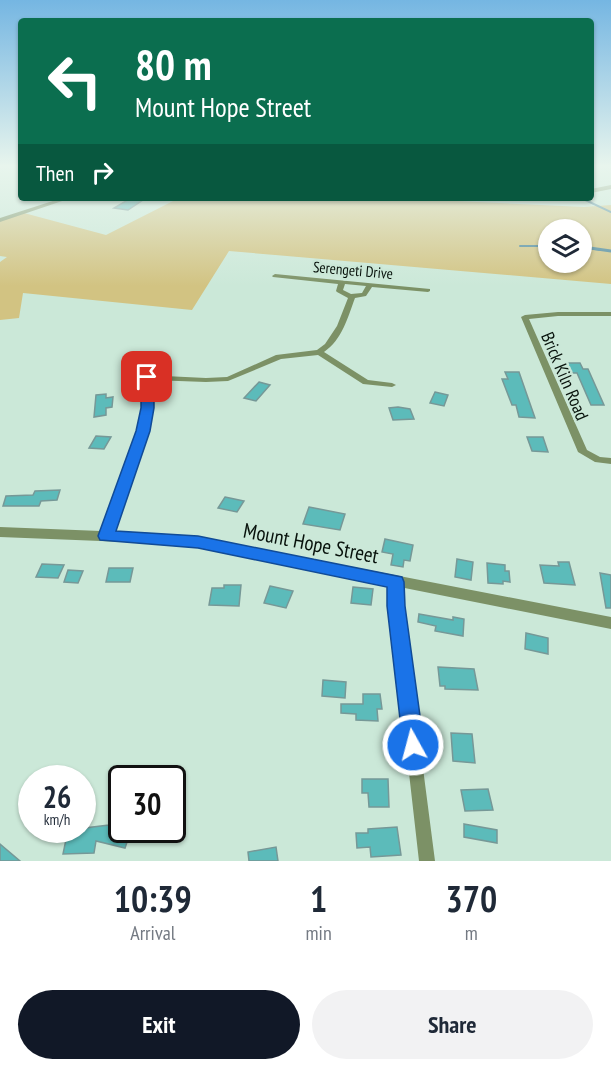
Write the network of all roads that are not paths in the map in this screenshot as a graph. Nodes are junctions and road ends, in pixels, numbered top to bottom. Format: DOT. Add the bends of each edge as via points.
graph roads {
  1 [pos="46,205"];
  2 [pos="0,220"];
  3 [pos="275,276"];
  4 [pos="342,282"];
  5 [pos="370,285"];
  6 [pos="428,290"];
  7 [pos="352,297"];
  8 [pos="611,314"];
  9 [pos="319,352"];
  10 [pos="392,385"];
  11 [pos="611,460"];
  12 [pos="0,532"];
  13 [pos="106,536"];
  14 [pos="396,582"];
  15 [pos="611,623"];
  16 [pos="428,861"];
  1 -- 2 [label="street"];
  3 -- 4 [label="street, Serengeti Drive"];
  4 -- 5 [label="street, Serengeti Drive"];
  4 -- 7 [label="street" via="339,291"];
  5 -- 6 [label="street, Serengeti Drive"];
  5 -- 7 [label="street" via="364,295"];
  7 -- 9 [label="street" via="341,326"];
  8 -- 11 [label="street, Brick Kiln Road" via="525,317 583,452 598,460"];
  9 -- 10 [label="street" via="366,382"];
  9 -- 13 [label="street" via="279,357 228,379 147,377 148,408 141,437"];
  12 -- 13 [label="street, Mount Hope Street"];
  13 -- 14 [label="street, Mount Hope Street" via="198,542"];
  14 -- 15 [label="street, Mount Hope Street"];
  14 -- 16 [label="street"];
}
